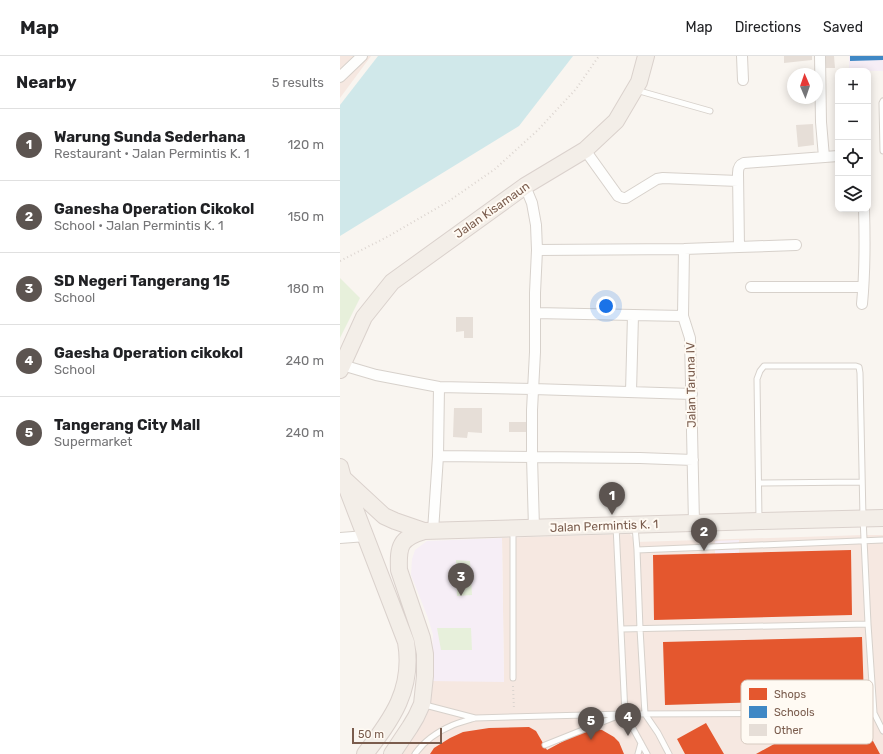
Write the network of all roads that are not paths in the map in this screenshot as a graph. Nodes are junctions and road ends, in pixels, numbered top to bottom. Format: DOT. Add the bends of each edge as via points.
graph roads {
  1 [pos="362,56"];
  2 [pos="646,56"];
  3 [pos="742,56"];
  4 [pos="820,56"];
  5 [pos="340,77"];
  6 [pos="744,80"];
  7 [pos="635,90"];
  8 [pos="883,101"];
  9 [pos="710,111"];
  10 [pos="585,150"];
  11 [pos="883,152"];
  12 [pos="835,156"];
  13 [pos="824,157"];
  14 [pos="738,181"];
  15 [pos="525,186"];
  16 [pos="864,212"];
  17 [pos="796,245"];
  18 [pos="739,247"];
  19 [pos="684,249"];
  20 [pos="537,250"];
  21 [pos="751,287"];
  22 [pos="863,287"];
  23 [pos="862,304"];
  24 [pos="535,313"];
  25 [pos="633,315"];
  26 [pos="683,316"];
  27 [pos="341,367"];
  28 [pos="439,387"];
  29 [pos="533,389"];
  30 [pos="631,392"];
  31 [pos="692,394"];
  32 [pos="438,456"];
  33 [pos="532,457"];
  34 [pos="693,460"];
  35 [pos="342,473"];
  36 [pos="862,482"];
  37 [pos="759,483"];
  38 [pos="863,518"];
  39 [pos="883,518"];
  40 [pos="759,520"];
  41 [pos="694,523"];
  42 [pos="616,525"];
  43 [pos="635,525"];
  44 [pos="513,528"];
  45 [pos="534,528"];
  46 [pos="429,531"];
  47 [pos="366,536"];
  48 [pos="340,538"];
  49 [pos="883,540"];
  50 [pos="864,541"];
  51 [pos="637,550"];
  52 [pos="868,624"];
  53 [pos="640,628"];
  54 [pos="620,629"];
  55 [pos="513,678"];
  56 [pos="872,680"];
  57 [pos="873,698"];
  58 [pos="422,704"];
  59 [pos="874,713"];
  60 [pos="625,714"];
  61 [pos="645,714"];
  62 [pos="741,714"];
  63 [pos="475,718"];
  64 [pos="883,731"];
  65 [pos="641,743"];
  66 [pos="545,746"];
  67 [pos="365,754"];
  68 [pos="392,754"];
  69 [pos="415,754"];
  70 [pos="638,754"];
  71 [pos="647,754"];
  72 [pos="669,754"];
  1 -- 5 [label="street"];
  2 -- 7 [label="main road, Jalan Kisamaun"];
  3 -- 6 [label="street"];
  4 -- 13 [label="street"];
  7 -- 9 [label="lane"];
  7 -- 10 [label="main road, Jalan Kisamaun" via="616,120"];
  8 -- 11 [label="lane"];
  10 -- 14 [label="street" via="618,196 623,198 662,178"];
  10 -- 15 [label="main road, Jalan Kisamaun"];
  12 -- 13 [label="street"];
  13 -- 14 [label="street" via="744,163 738,168"];
  14 -- 18 [label="street"];
  15 -- 20 [label="street" via="532,203"];
  15 -- 27 [label="main road, Jalan Kisamaun" via="392,282 364,317"];
  16 -- 22 [label="street"];
  17 -- 18 [label="street"];
  18 -- 19 [label="street"];
  19 -- 20 [label="street"];
  19 -- 26 [label="street, Jalan Taruna IV"];
  20 -- 24 [label="street"];
  21 -- 22 [label="street"];
  22 -- 23 [label="street"];
  24 -- 25 [label="street"];
  24 -- 29 [label="street"];
  25 -- 26 [label="street"];
  25 -- 30 [label="street"];
  26 -- 31 [label="street, Jalan Taruna IV" via="690,338"];
  27 -- 28 [label="street"];
  28 -- 29 [label="street"];
  28 -- 32 [label="street"];
  29 -- 30 [label="street"];
  29 -- 33 [label="street"];
  30 -- 31 [label="street"];
  31 -- 34 [label="street, Jalan Taruna IV"];
  32 -- 33 [label="street"];
  32 -- 46 [label="street"];
  33 -- 34 [label="street"];
  33 -- 45 [label="street"];
  34 -- 41 [label="street, Jalan Taruna IV"];
  35 -- 46 [label="main road, Jalan Permintis K. 1" via="384,516 394,522"];
  35 -- 47 [label="main road"];
  36 -- 37 [label="lane"];
  36 -- 37 [label="lane" via="859,368 764,366 757,379"];
  36 -- 38 [label="lane"];
  37 -- 40 [label="lane"];
  38 -- 39 [label="main road, Jalan Permintis K. 1"];
  38 -- 40 [label="main road, Jalan Permintis K. 1"];
  38 -- 50 [label="lane"];
  40 -- 41 [label="main road, Jalan Permintis K. 1"];
  41 -- 43 [label="main road, Jalan Permintis K. 1"];
  42 -- 43 [label="main road, Jalan Permintis K. 1"];
  42 -- 45 [label="main road, Jalan Permintis K. 1"];
  42 -- 54 [label="lane"];
  43 -- 51 [label="lane"];
  44 -- 45 [label="main road, Jalan Permintis K. 1"];
  44 -- 46 [label="main road, Jalan Permintis K. 1"];
  44 -- 55 [label="lane"];
  46 -- 58 [label="main road" via="408,538 402,545 399,560 399,570 425,654"];
  47 -- 48 [label="street"];
  47 -- 67 [label="main road" via="406,642 408,669 397,706"];
  49 -- 50 [label="lane"];
  50 -- 51 [label="lane"];
  50 -- 52 [label="lane"];
  51 -- 53 [label="lane"];
  52 -- 53 [label="lane"];
  52 -- 56 [label="lane"];
  53 -- 54 [label="lane"];
  53 -- 61 [label="lane"];
  54 -- 60 [label="lane"];
  57 -- 59 [label="lane"];
  58 -- 63 [label="lane"];
  58 -- 68 [label="main road"];
  59 -- 64 [label="lane"];
  60 -- 61 [label="lane"];
  60 -- 63 [label="lane"];
  60 -- 65 [label="lane"];
  60 -- 66 [label="lane"];
  61 -- 62 [label="lane"];
  61 -- 72 [label="lane"];
  63 -- 69 [label="lane" via="454,724 433,736"];
  65 -- 70 [label="lane"];
  65 -- 71 [label="lane"];
}
